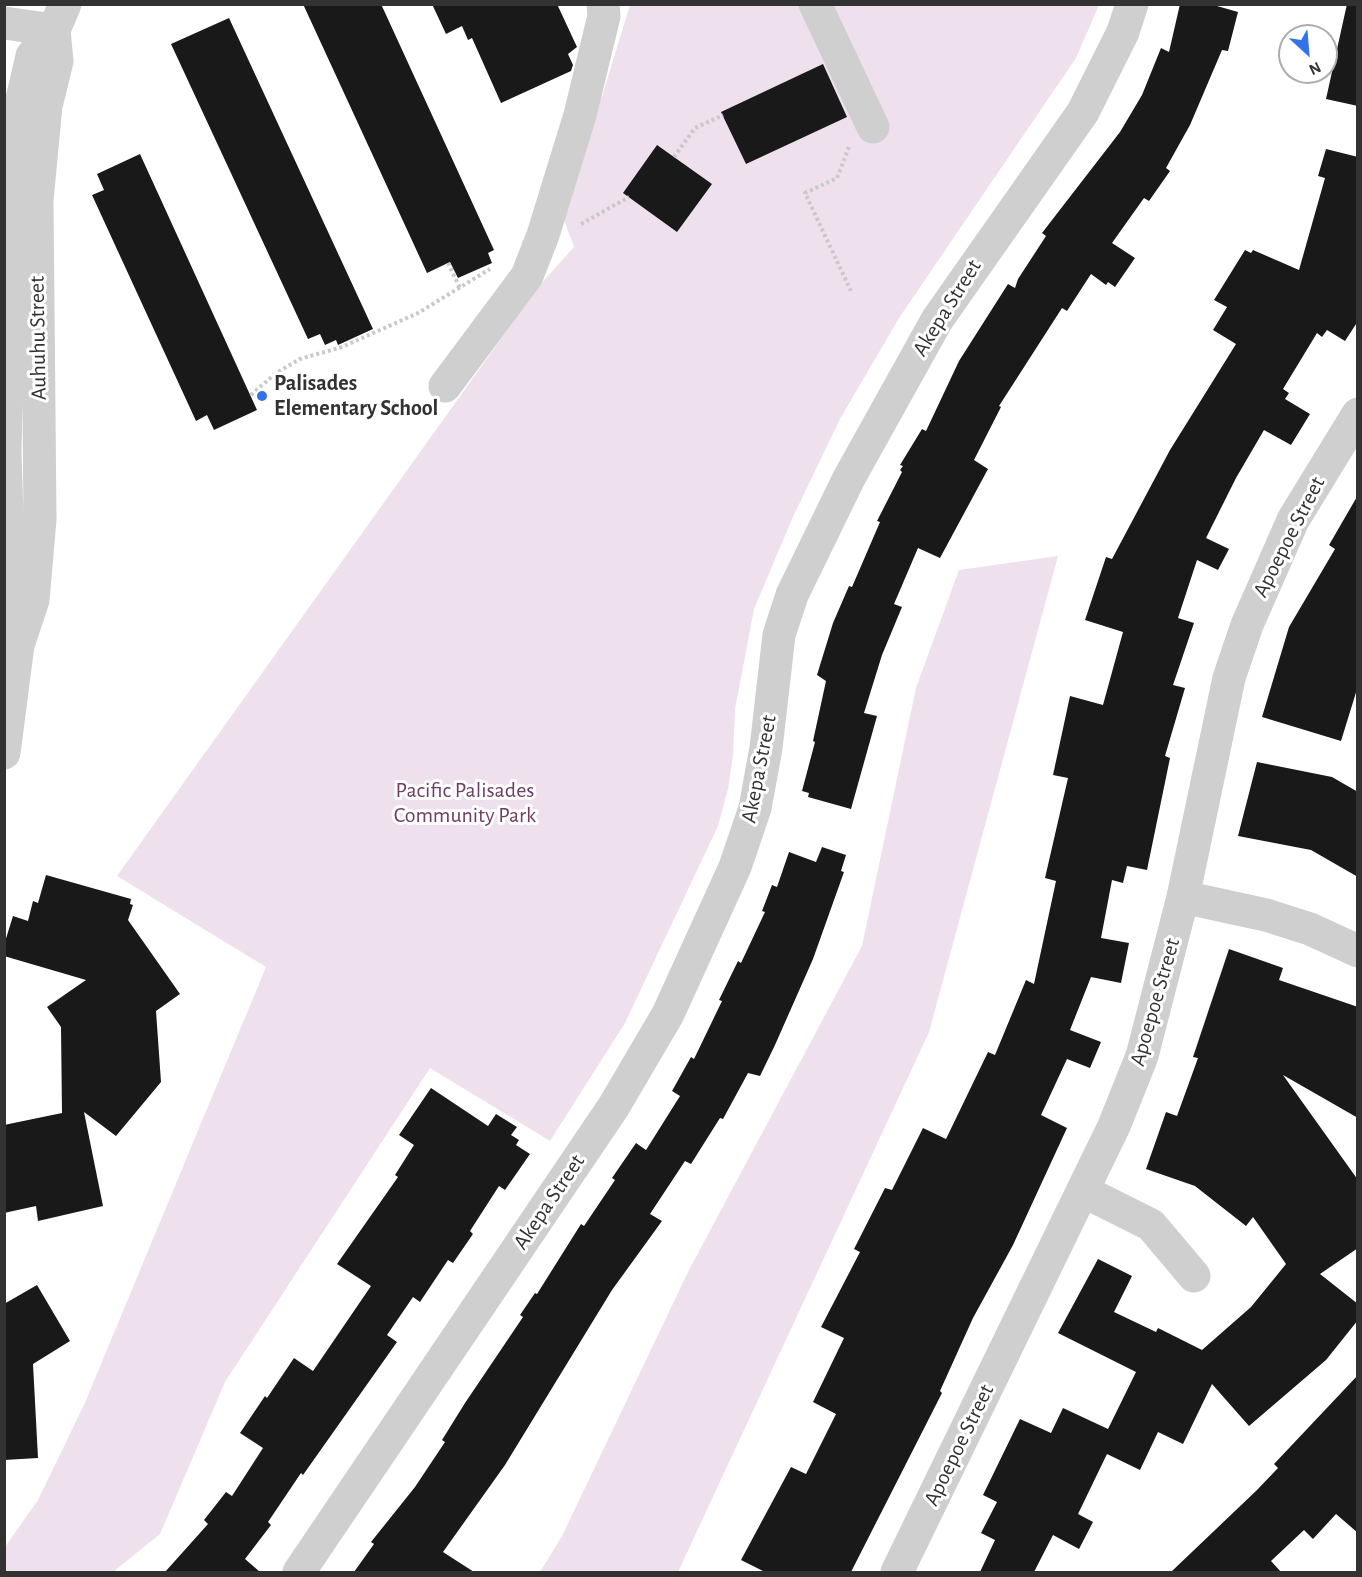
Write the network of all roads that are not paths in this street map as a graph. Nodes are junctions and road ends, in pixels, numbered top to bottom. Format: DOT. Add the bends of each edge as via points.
graph roads {
  1 [pos="603,4"];
  2 [pos="814,4"];
  3 [pos="1132,4"];
  4 [pos="60,17"];
  5 [pos="4,23"];
  6 [pos="863,133"];
  7 [pos="16,254"];
  8 [pos="445,386"];
  9 [pos="1358,414"];
  10 [pos="5,453"];
  11 [pos="40,453"];
  12 [pos="18,645"];
  13 [pos="4,753"];
  14 [pos="1183,897"];
  15 [pos="1358,951"];
  16 [pos="1083,1191"];
  17 [pos="1194,1276"];
  18 [pos="299,1572"];
  19 [pos="897,1572"];
  1 -- 8 [label="street" via="604,16 580,115 543,235 526,276"];
  2 -- 6 [label="street"];
  3 -- 18 [label="street, Akepa Street" via="1123,32 1083,112 937,320 849,478 792,595 779,635 755,808 735,867 668,1014 614,1106"];
  4 -- 5 [label="street"];
  4 -- 7 [label="street, Auhuhu Street" via="57,61"];
  7 -- 10 [label="street, Auhuhu Street"];
  7 -- 11 [label="street, Auhuhu Street"];
  9 -- 14 [label="street, Apoepoe Street" via="1293,520 1247,625 1229,678"];
  10 -- 11 [label="street"];
  10 -- 12 [label="street, Auhuhu Street" via="10,601"];
  11 -- 12 [label="street, Auhuhu Street" via="40,519 33,600"];
  12 -- 13 [label="street, Auhuhu Street"];
  14 -- 15 [label="street" via="1266,915"];
  14 -- 16 [label="street, Apoepoe Street" via="1142,1056"];
  16 -- 17 [label="street" via="1151,1225"];
  16 -- 19 [label="street, Apoepoe Street"];
}
